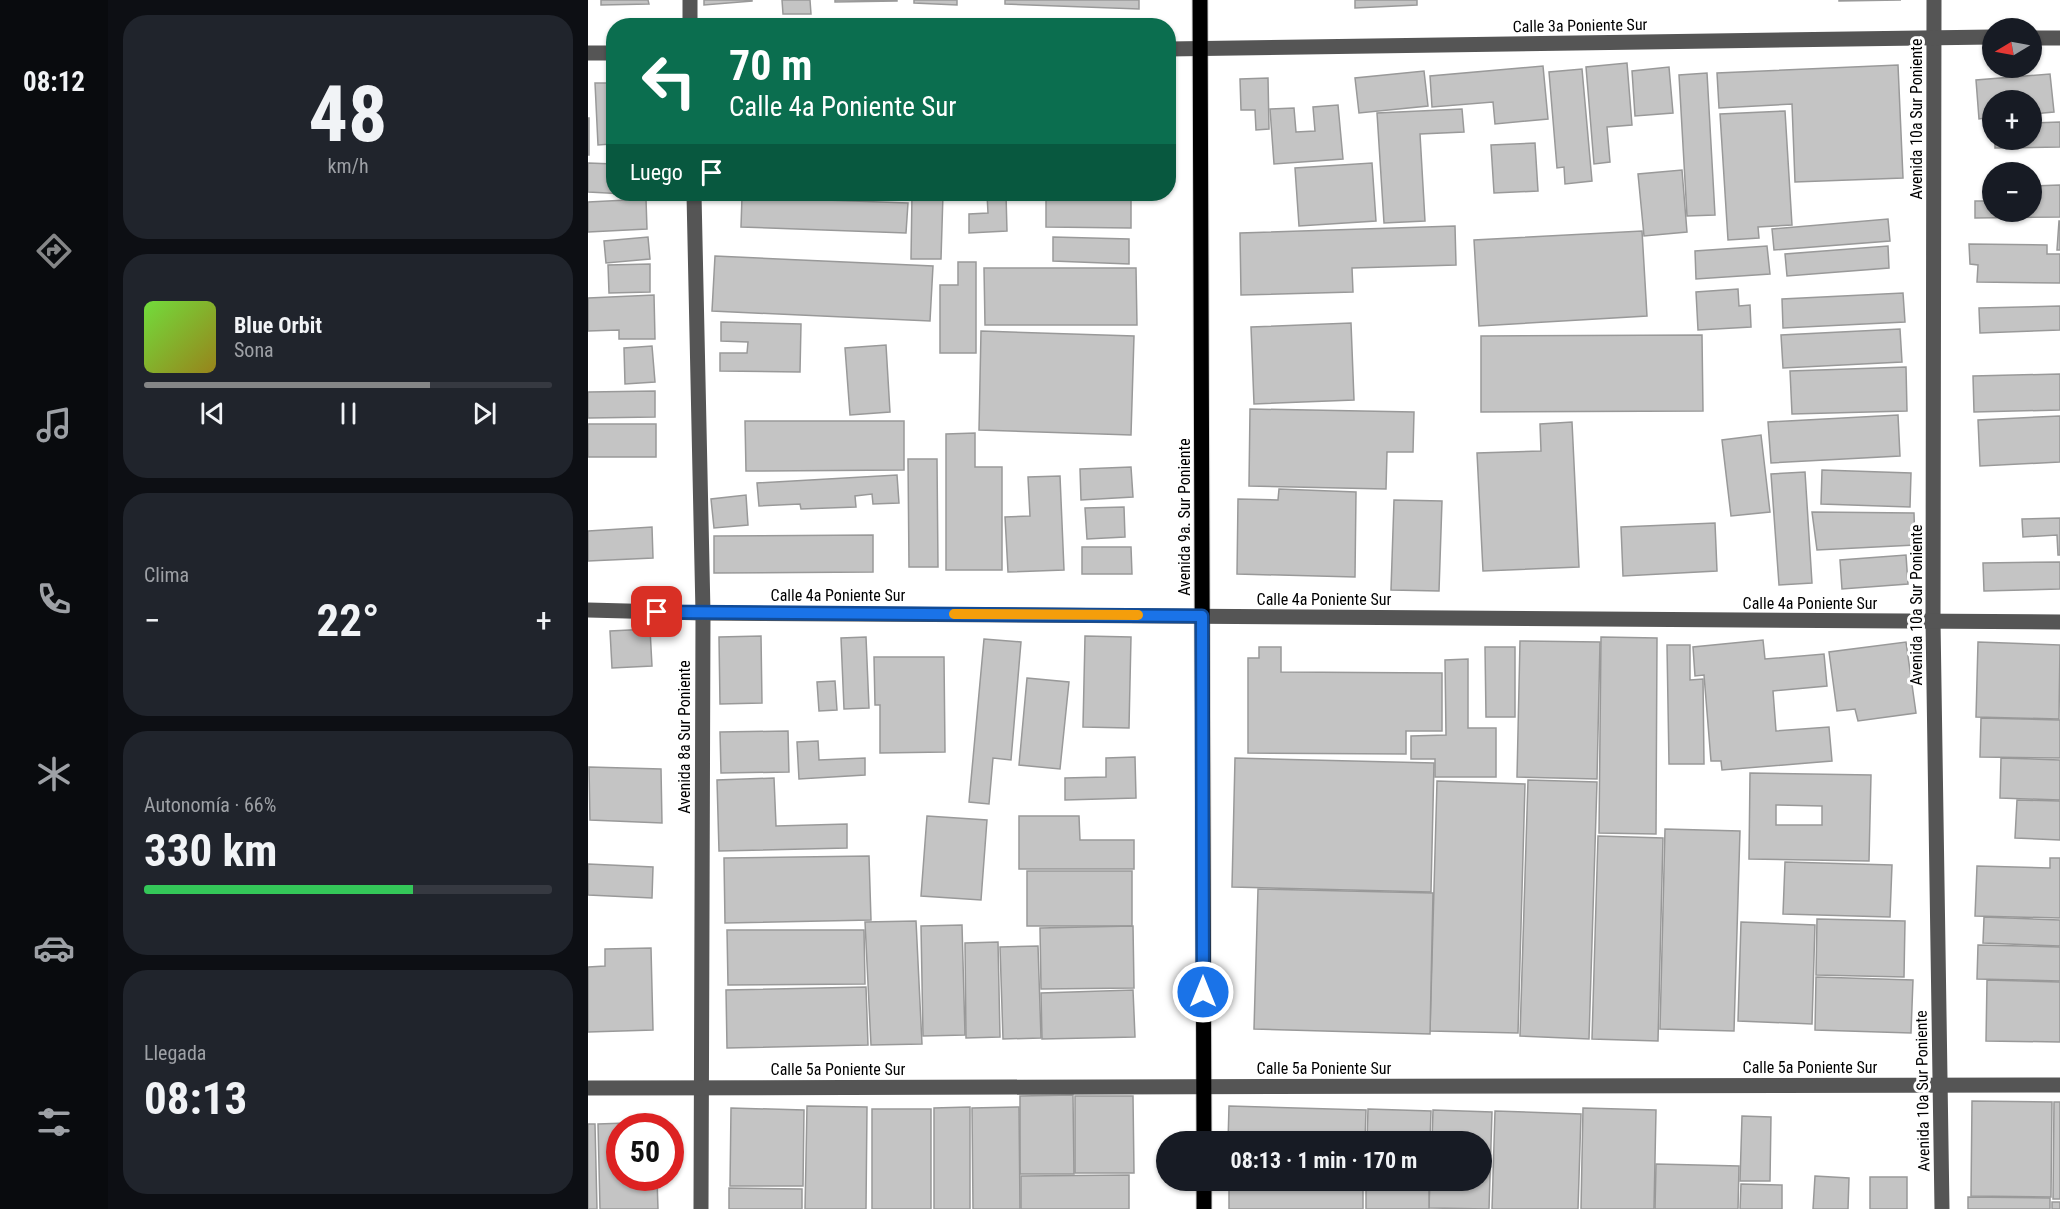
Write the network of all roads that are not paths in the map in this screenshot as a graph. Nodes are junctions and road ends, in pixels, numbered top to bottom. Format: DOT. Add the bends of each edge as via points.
graph roads {
  1 [pos="690,0"];
  2 [pos="1200,0"];
  3 [pos="1934,0"];
  4 [pos="690,18"];
  5 [pos="1935,37"];
  6 [pos="1982,38"];
  7 [pos="2042,38"];
  8 [pos="2060,38"];
  9 [pos="1176,49"];
  10 [pos="1200,49"];
  11 [pos="588,52"];
  12 [pos="606,53"];
  13 [pos="694,201"];
  14 [pos="588,610"];
  15 [pos="703,613"];
  16 [pos="1202,616"];
  17 [pos="1933,621"];
  18 [pos="2060,622"];
  19 [pos="1940,1085"];
  20 [pos="2060,1085"];
  21 [pos="1204,1086"];
  22 [pos="588,1088"];
  23 [pos="700,1088"];
  24 [pos="1204,1131"];
  25 [pos="1204,1191"];
  26 [pos="701,1209"];
  27 [pos="1204,1209"];
  28 [pos="1942,1209"];
  1 -- 4 [label="street"];
  2 -- 10 [label="main road, Avenida 9a. Sur Poniente"];
  3 -- 5 [label="street, Avenida 10a Sur Poniente"];
  5 -- 6 [label="street, Calle 3a Poniente Sur"];
  5 -- 10 [label="street, Calle 3a Poniente Sur"];
  5 -- 17 [label="street, Avenida 10a Sur Poniente"];
  7 -- 8 [label="street"];
  9 -- 10 [label="street, Calle 3a Poniente Sur"];
  10 -- 16 [label="main road, Avenida 9a. Sur Poniente"];
  11 -- 12 [label="street"];
  13 -- 15 [label="street, Avenida 8a Sur Poniente"];
  14 -- 15 [label="street, Calle 4a Poniente Sur"];
  15 -- 16 [label="street, Calle 4a Poniente Sur"];
  15 -- 23 [label="street, Avenida 8a Sur Poniente"];
  16 -- 17 [label="street, Calle 4a Poniente Sur"];
  16 -- 21 [label="main road, Avenida 9a. Sur Poniente"];
  17 -- 18 [label="street, Calle 4a Poniente Sur"];
  17 -- 19 [label="street, Avenida 10a Sur Poniente"];
  19 -- 20 [label="street, Calle 5a Poniente Sur"];
  19 -- 21 [label="street, Calle 5a Poniente Sur"];
  19 -- 28 [label="street, Avenida 10a Sur Poniente"];
  21 -- 23 [label="street, Calle 5a Poniente Sur"];
  21 -- 24 [label="main road, Avenida 9a. Sur Poniente"];
  22 -- 23 [label="street, Calle 5a Poniente Sur"];
  23 -- 26 [label="street, Avenida 8a Sur Poniente"];
  25 -- 27 [label="main road"];
}
